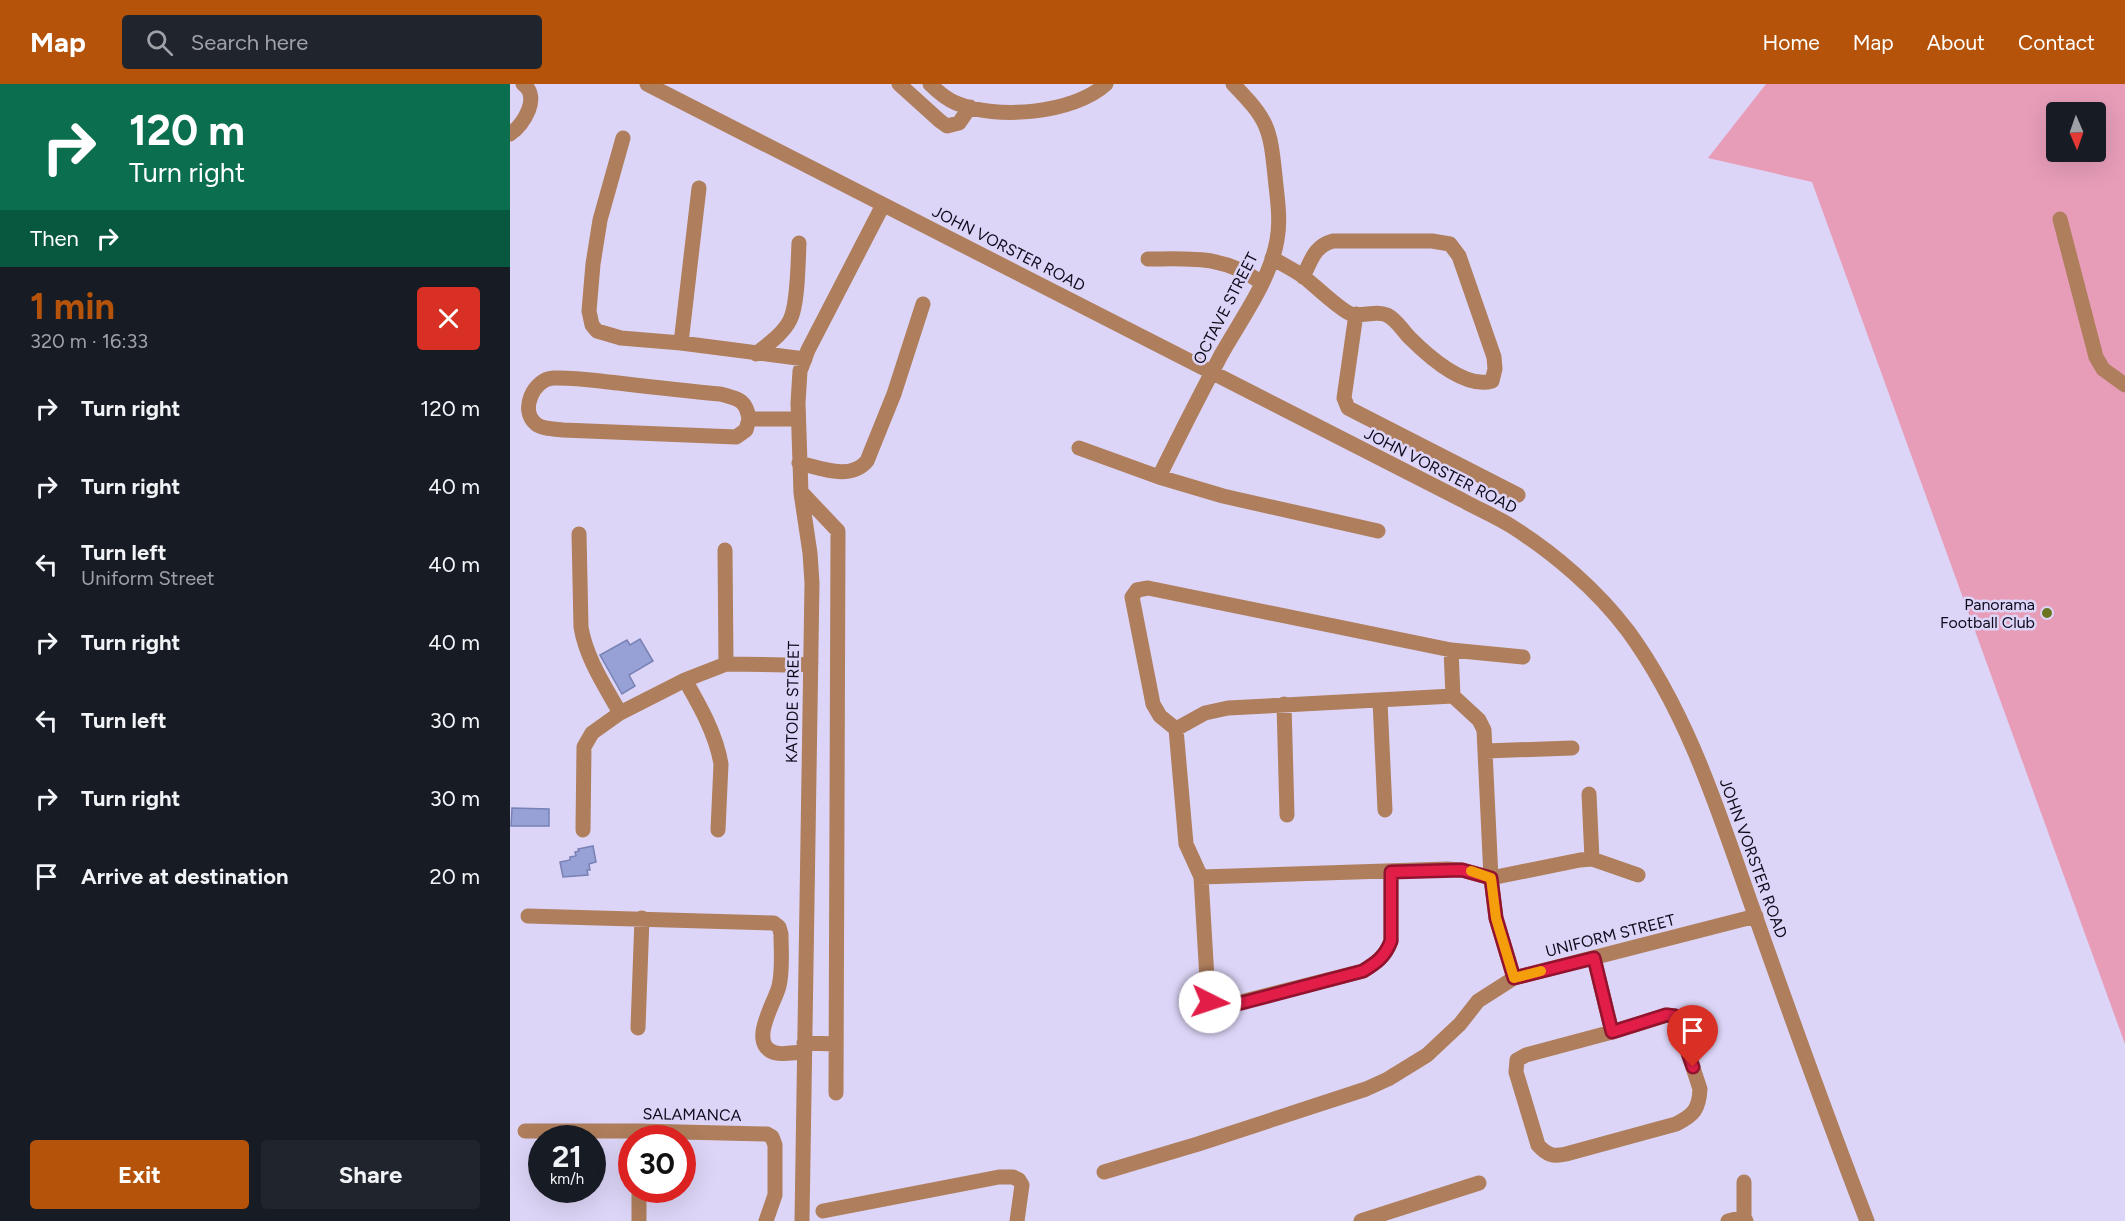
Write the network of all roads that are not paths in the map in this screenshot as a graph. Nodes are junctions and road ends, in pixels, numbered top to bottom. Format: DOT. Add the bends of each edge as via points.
graph roads {
  1 [pos="523,84"];
  2 [pos="647,84"];
  3 [pos="899,84"];
  4 [pos="930,84"];
  5 [pos="1106,84"];
  6 [pos="1233,84"];
  7 [pos="970,107"];
  8 [pos="510,134"];
  9 [pos="623,138"];
  10 [pos="699,188"];
  11 [pos="883,205"];
  12 [pos="2060,219"];
  13 [pos="799,243"];
  14 [pos="1272,258"];
  15 [pos="1148,259"];
  16 [pos="1303,277"];
  17 [pos="1262,283"];
  18 [pos="923,304"];
  19 [pos="1356,314"];
  20 [pos="681,344"];
  21 [pos="756,354"];
  22 [pos="804,359"];
  23 [pos="1213,372"];
  24 [pos="2125,386"];
  25 [pos="749,419"];
  26 [pos="798,419"];
  27 [pos="1079,448"];
  28 [pos="799,463"];
  29 [pos="1159,477"];
  30 [pos="801,493"];
  31 [pos="1518,495"];
  32 [pos="1378,531"];
  33 [pos="579,534"];
  34 [pos="725,550"];
  35 [pos="1451,650"];
  36 [pos="1523,657"];
  37 [pos="811,663"];
  38 [pos="726,664"];
  39 [pos="685,680"];
  40 [pos="1453,696"];
  41 [pos="1380,701"];
  42 [pos="1284,704"];
  43 [pos="620,713"];
  44 [pos="1176,729"];
  45 [pos="1572,748"];
  46 [pos="1485,751"];
  47 [pos="1589,794"];
  48 [pos="1385,810"];
  49 [pos="1287,815"];
  50 [pos="583,830"];
  51 [pos="718,830"];
  52 [pos="1592,860"];
  53 [pos="1391,872"];
  54 [pos="1638,875"];
  55 [pos="1201,878"];
  56 [pos="1491,878"];
  57 [pos="528,916"];
  58 [pos="1755,916"];
  59 [pos="642,918"];
  60 [pos="1594,958"];
  61 [pos="1514,978"];
  62 [pos="638,1028"];
  63 [pos="1612,1032"];
  64 [pos="836,1044"];
  65 [pos="804,1048"];
  66 [pos="836,1093"];
  67 [pos="525,1131"];
  68 [pos="618,1134"];
  69 [pos="696,1135"];
  70 [pos="1104,1172"];
  71 [pos="1744,1182"];
  72 [pos="1479,1183"];
  73 [pos="639,1203"];
  74 [pos="823,1211"];
  75 [pos="1745,1219"];
  76 [pos="639,1221"];
  77 [pos="766,1221"];
  78 [pos="802,1221"];
  79 [pos="1017,1221"];
  80 [pos="1361,1221"];
  81 [pos="1728,1221"];
  82 [pos="1867,1221"];
  1 -- 8 [label="street" via="531,97 524,121"];
  2 -- 11 [label="street, JOHN VORSTER ROAD"];
  3 -- 7 [label="street" via="947,126 959,123"];
  4 -- 7 [label="street" via="948,99"];
  5 -- 7 [label="street" via="1078,101 1049,109 1006,111"];
  6 -- 14 [label="street, OCTAVE STREET" via="1257,110 1271,138 1278,223"];
  9 -- 20 [label="street" via="600,220 589,311 592,325 606,335"];
  10 -- 20 [label="street"];
  11 -- 22 [label="street, KATODE STREET"];
  11 -- 23 [label="street, JOHN VORSTER ROAD"];
  12 -- 24 [label="street" via="2096,357 2103,369"];
  13 -- 21 [label="street" via="790,320"];
  14 -- 16 [label="street"];
  14 -- 17 [label="street, OCTAVE STREET"];
  15 -- 17 [label="street" via="1216,261 1245,271"];
  16 -- 19 [label="street" via="1350,314"];
  16 -- 19 [label="street" via="1316,250 1333,241 1450,244 1459,256 1494,357 1495,375 1485,383 1456,375 1385,314"];
  17 -- 23 [label="street, OCTAVE STREET"];
  18 -- 28 [label="street" via="867,461 861,468 848,472"];
  19 -- 31 [label="street" via="1344,398 1348,408"];
  20 -- 21 [label="street"];
  21 -- 22 [label="street"];
  22 -- 26 [label="street, KATODE STREET"];
  23 -- 29 [label="street, OCTAVE STREET"];
  23 -- 58 [label="street, JOHN VORSTER ROAD" via="1510,526 1556,558 1597,596 1628,632 1676,711 1699,760"];
  25 -- 25 [label="street" via="746,430 736,437 563,430 537,424 531,417 530,406 539,382 551,378 579,379 720,394 744,404"];
  25 -- 26 [label="street"];
  26 -- 28 [label="street, KATODE STREET"];
  27 -- 29 [label="street"];
  28 -- 30 [label="street, KATODE STREET"];
  29 -- 32 [label="street" via="1223,496"];
  30 -- 37 [label="street, KATODE STREET" via="812,567"];
  30 -- 64 [label="street" via="838,531"];
  33 -- 43 [label="street" via="583,640"];
  34 -- 38 [label="street"];
  35 -- 36 [label="street"];
  35 -- 40 [label="street"];
  35 -- 44 [label="street" via="1148,588 1137,590 1132,601 1154,704 1160,716"];
  37 -- 38 [label="street"];
  37 -- 65 [label="street, KATODE STREET"];
  38 -- 39 [label="street"];
  39 -- 43 [label="street"];
  39 -- 51 [label="street" via="719,753"];
  40 -- 41 [label="street"];
  40 -- 46 [label="street" via="1479,720 1484,730"];
  41 -- 42 [label="street"];
  41 -- 48 [label="street"];
  42 -- 44 [label="street" via="1217,710"];
  42 -- 49 [label="street"];
  43 -- 50 [label="street" via="586,740"];
  44 -- 55 [label="street" via="1186,844"];
  45 -- 46 [label="street"];
  46 -- 56 [label="street"];
  47 -- 52 [label="street"];
  52 -- 54 [label="street"];
  52 -- 56 [label="street"];
  53 -- 55 [label="street"];
  53 -- 55 [label="street" via="1391,941 1378,962 1363,971 1217,1008 1208,996"];
  53 -- 56 [label="street" via="1462,870"];
  56 -- 61 [label="street" via="1496,918"];
  57 -- 59 [label="street"];
  58 -- 60 [label="street, UNIFORM STREET"];
  58 -- 82 [label="street, JOHN VORSTER ROAD"];
  59 -- 62 [label="street"];
  59 -- 65 [label="street" via="776,924 781,934 780,984 765,1017 764,1042 775,1053"];
  60 -- 61 [label="street, UNIFORM STREET"];
  60 -- 63 [label="street"];
  61 -- 70 [label="street, UNIFORM STREET" via="1478,1001 1426,1055 1388,1079"];
  63 -- 63 [label="street" via="1517,1060 1516,1072 1538,1145 1548,1155 1566,1154 1676,1124 1691,1116 1696,1108 1700,1089 1675,1016 1666,1015"];
  64 -- 65 [label="street"];
  64 -- 66 [label="street"];
  65 -- 78 [label="street, KATODE STREET"];
  67 -- 68 [label="street, SALAMANCA"];
  69 -- 77 [label="street, SALAMANCA" via="772,1137 775,1195"];
  71 -- 75 [label="street"];
  72 -- 80 [label="street"];
  73 -- 76 [label="street"];
  74 -- 79 [label="street" via="1008,1177 1022,1185"];
  75 -- 81 [label="street"];
}
